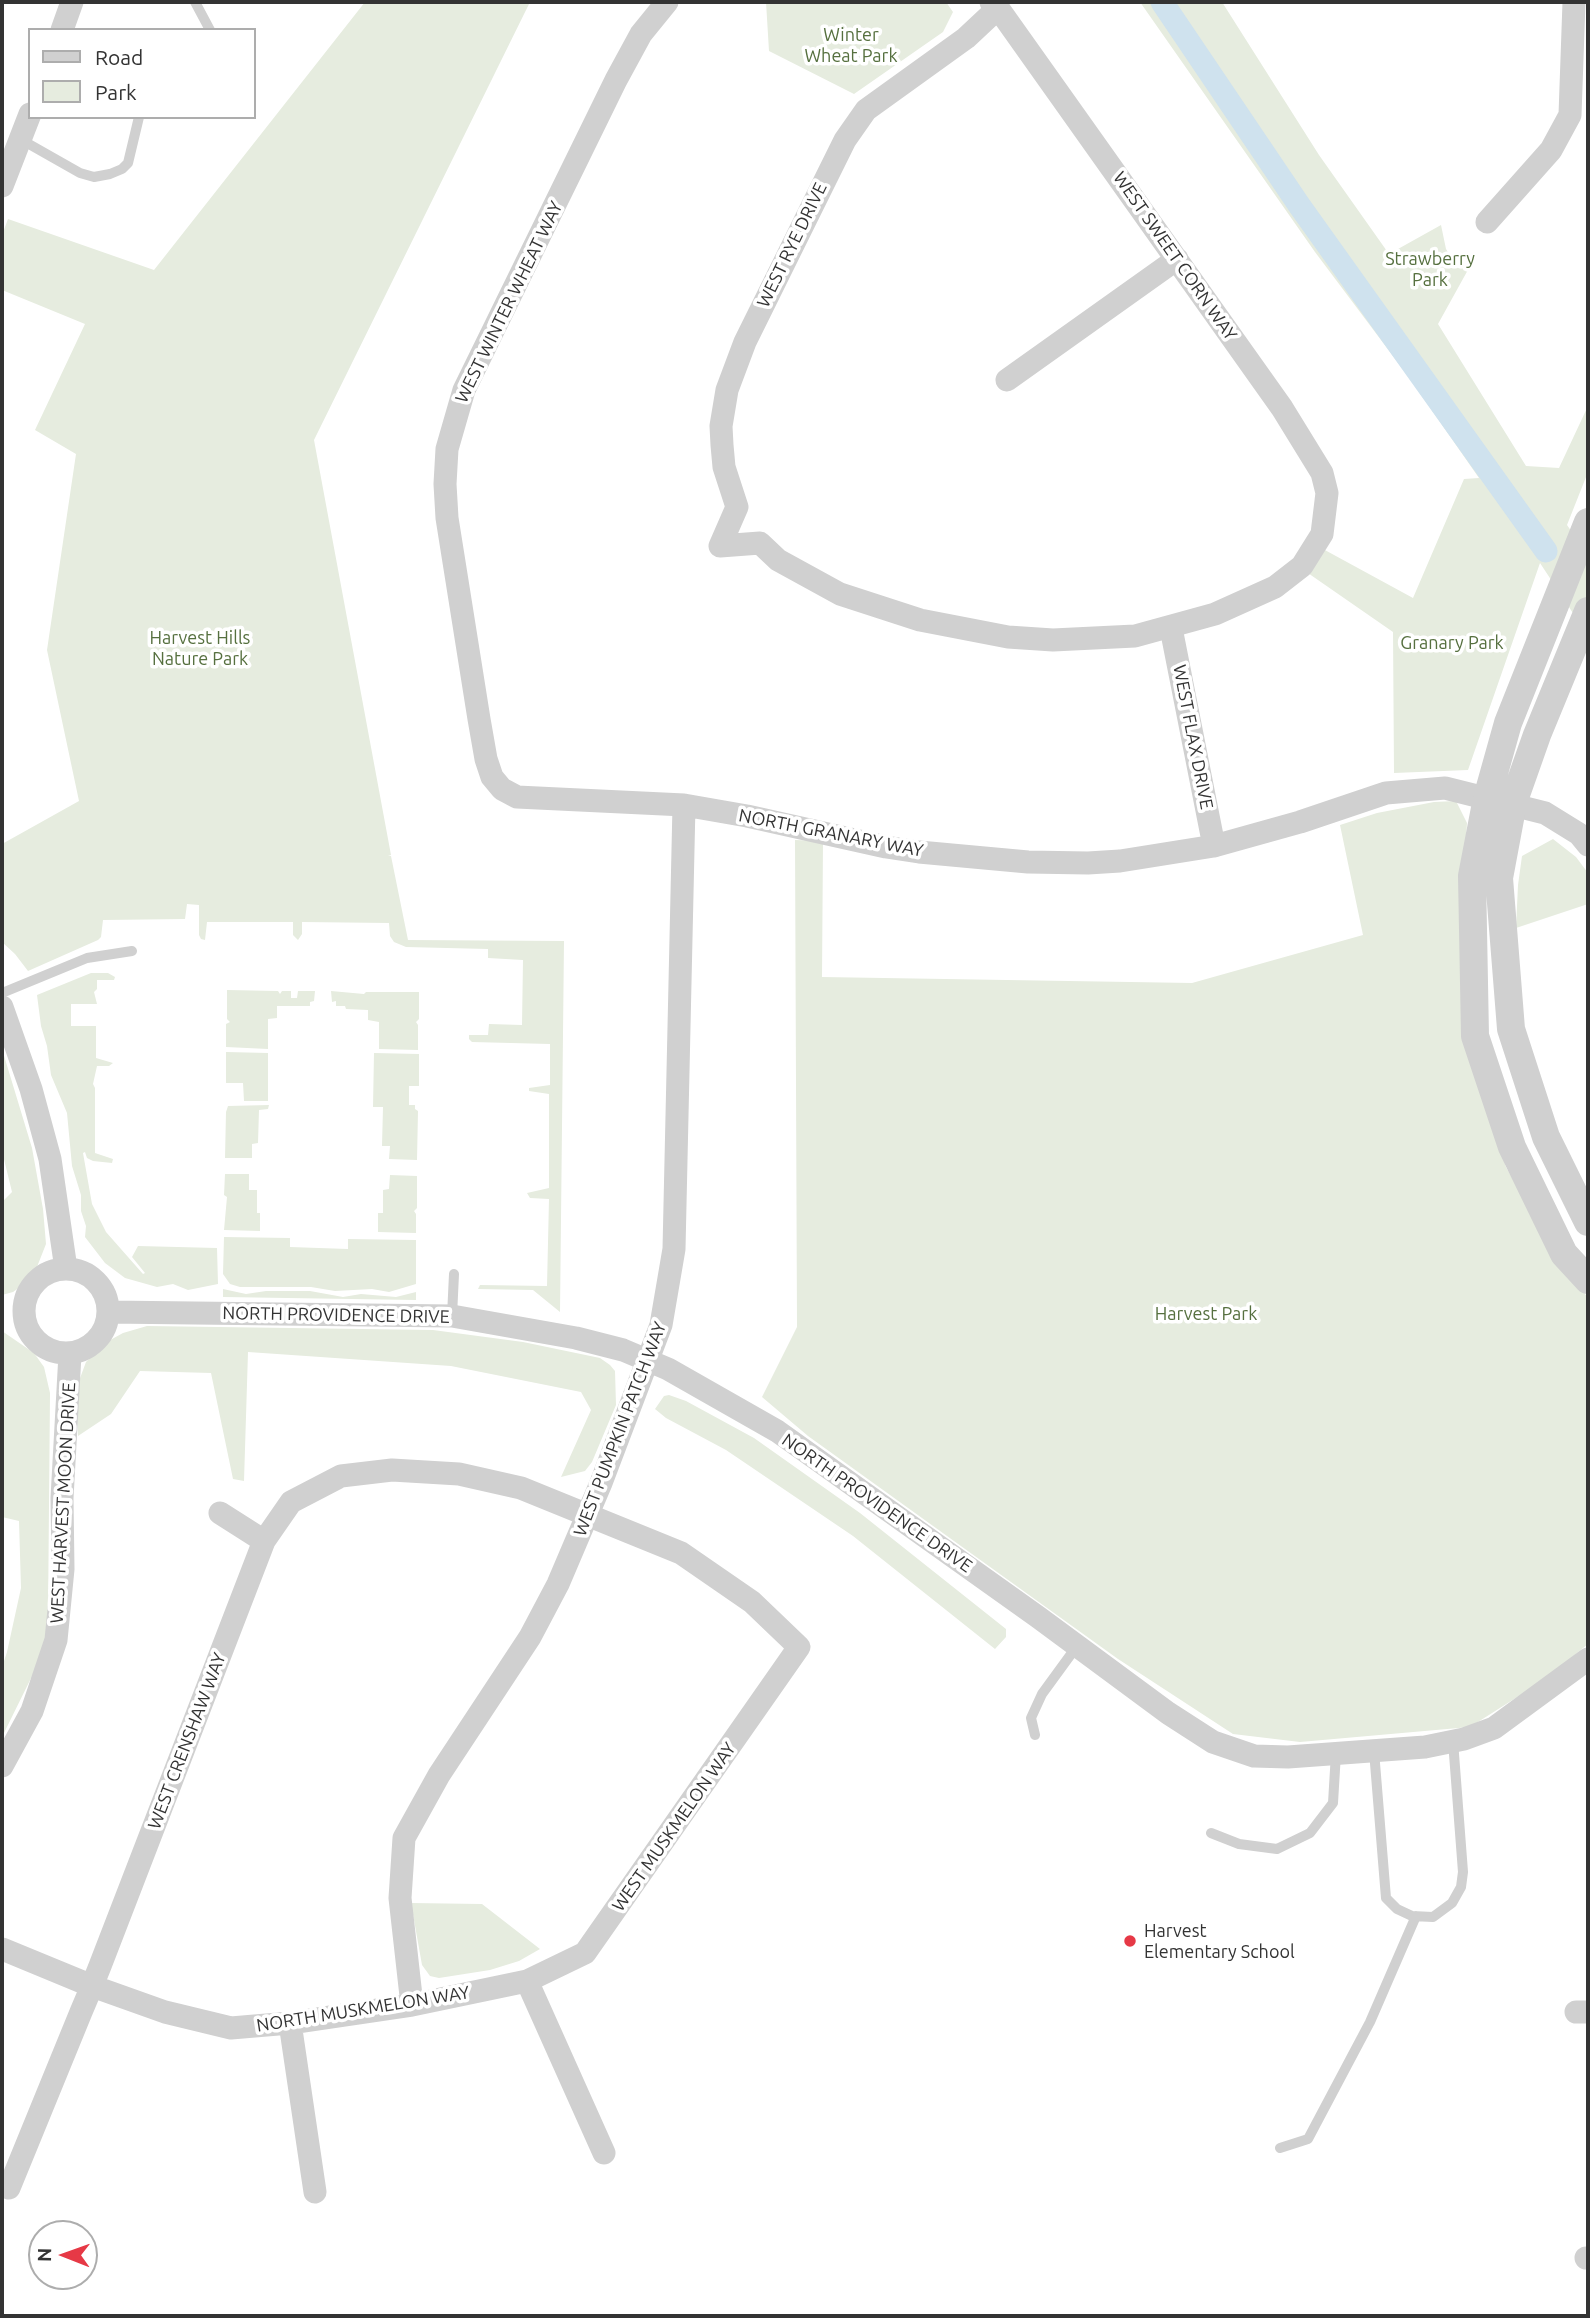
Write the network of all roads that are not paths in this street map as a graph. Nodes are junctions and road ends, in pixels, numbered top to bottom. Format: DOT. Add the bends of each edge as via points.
graph roads {
  1 [pos="72,2"];
  2 [pos="195,2"];
  3 [pos="667,2"];
  4 [pos="1574,2"];
  5 [pos="994,5"];
  6 [pos="63,28"];
  7 [pos="209,28"];
  8 [pos="28,119"];
  9 [pos="139,119"];
  10 [pos="20,139"];
  11 [pos="2,186"];
  12 [pos="1488,222"];
  13 [pos="1177,259"];
  14 [pos="1007,380"];
  15 [pos="1588,522"];
  16 [pos="1588,611"];
  17 [pos="1171,628"];
  18 [pos="502,789"];
  19 [pos="1500,801"];
  20 [pos="684,805"];
  21 [pos="1588,845"];
  22 [pos="1214,846"];
  23 [pos="131,951"];
  24 [pos="2,993"];
  25 [pos="2,1007"];
  26 [pos="1588,1222"];
  27 [pos="66,1269"];
  28 [pos="454,1274"];
  29 [pos="1588,1280"];
  30 [pos="13,1308"];
  31 [pos="108,1312"];
  32 [pos="452,1316"];
  33 [pos="70,1354"];
  34 [pos="648,1361"];
  35 [pos="220,1513"];
  36 [pos="588,1515"];
  37 [pos="264,1541"];
  38 [pos="1077,1646"];
  39 [pos="1588,1659"];
  40 [pos="1035,1735"];
  41 [pos="1452,1741"];
  42 [pos="1374,1751"];
  43 [pos="1336,1754"];
  44 [pos="2,1766"];
  45 [pos="1211,1833"];
  46 [pos="1416,1916"];
  47 [pos="2,1950"];
  48 [pos="527,1982"];
  49 [pos="92,1986"];
  50 [pos="412,2005"];
  51 [pos="290,2023"];
  52 [pos="1280,2148"];
  53 [pos="604,2153"];
  54 [pos="9,2188"];
  55 [pos="314,2192"];
  1 -- 6 [label="street"];
  2 -- 7 [label="lane"];
  3 -- 18 [label="street, WEST WINTER WHEAT WAY" via="641,33 610,92 464,390 447,449 447,517 479,719 486,759"];
  4 -- 12 [label="street" via="1570,115 1550,150"];
  5 -- 13 [label="street, WEST SWEET CORN WAY"];
  5 -- 17 [label="street, WEST RYE DRIVE" via="966,38 866,110 839,150 745,342 727,390 722,445 737,507 720,547 760,543 806,578 840,594 920,620 1008,637 1135,636"];
  8 -- 10 [label="street"];
  9 -- 10 [label="lane" via="128,163 94,177"];
  10 -- 11 [label="street"];
  13 -- 14 [label="street"];
  13 -- 17 [label="street, WEST SWEET CORN WAY" via="1282,408 1322,473 1327,494 1322,534 1290,577 1259,595"];
  15 -- 19 [label="street" via="1507,723"];
  16 -- 19 [label="street" via="1537,735"];
  17 -- 22 [label="street, WEST FLAX DRIVE"];
  18 -- 20 [label="street, NORTH GRANARY WAY" via="517,797"];
  19 -- 21 [label="street, NORTH GRANARY WAY" via="1545,813"];
  19 -- 22 [label="street, NORTH GRANARY WAY" via="1445,788 1385,793"];
  19 -- 26 [label="street" via="1499,878 1511,1030 1546,1137"];
  19 -- 29 [label="street" via="1472,876 1475,1036 1512,1147 1564,1254"];
  20 -- 22 [label="street, NORTH GRANARY WAY" via="886,847 998,860 1120,861"];
  20 -- 34 [label="street, WEST PUMPKIN PATCH WAY" via="674,1249 662,1325"];
  23 -- 24 [label="lane" via="88,958"];
  25 -- 27 [label="street" via="32,1089 50,1158"];
  27 -- 30 [label="street" via="43,1276"];
  27 -- 31 [label="street" via="93,1278 107,1299"];
  28 -- 32 [label="lane"];
  30 -- 33 [label="street" via="43,1347"];
  31 -- 32 [label="street, NORTH PROVIDENCE DRIVE"];
  31 -- 33 [label="street" via="93,1344"];
  32 -- 34 [label="street, NORTH PROVIDENCE DRIVE" via="576,1338"];
  33 -- 44 [label="street, WEST HARVEST MOON DRIVE" via="63,1569 56,1640 32,1711"];
  34 -- 36 [label="street, WEST PUMPKIN PATCH WAY"];
  34 -- 38 [label="street, NORTH PROVIDENCE DRIVE" via="777,1431"];
  35 -- 37 [label="street"];
  36 -- 37 [label="street, WEST CRENSHAW WAY" via="521,1488 459,1474 392,1470 341,1475 291,1502"];
  36 -- 48 [label="street, WEST MUSKMELON WAY" via="681,1553 752,1602 799,1647 585,1954"];
  36 -- 50 [label="street, WEST PUMPKIN PATCH WAY" via="530,1637 439,1775 404,1838 400,1898"];
  37 -- 49 [label="street, WEST CRENSHAW WAY"];
  38 -- 40 [label="lane" via="1042,1694 1031,1718"];
  38 -- 43 [label="street, NORTH PROVIDENCE DRIVE" via="1213,1742 1254,1756"];
  39 -- 41 [label="street, NORTH PROVIDENCE DRIVE" via="1494,1728"];
  41 -- 42 [label="street, NORTH PROVIDENCE DRIVE"];
  41 -- 46 [label="lane" via="1461,1887 1452,1903 1433,1917"];
  42 -- 43 [label="street, NORTH PROVIDENCE DRIVE"];
  42 -- 46 [label="lane" via="1386,1898 1397,1909"];
  43 -- 45 [label="lane" via="1333,1803 1310,1833 1277,1849 1239,1844"];
  46 -- 52 [label="lane" via="1370,2022 1308,2139"];
  47 -- 49 [label="street, NORTH MUSKMELON WAY"];
  48 -- 50 [label="street, NORTH MUSKMELON WAY"];
  48 -- 53 [label="street"];
  49 -- 51 [label="street, NORTH MUSKMELON WAY" via="165,2012 231,2028"];
  49 -- 54 [label="street, WEST CRENSHAW WAY"];
  50 -- 51 [label="street, NORTH MUSKMELON WAY"];
  51 -- 55 [label="street"];
}
